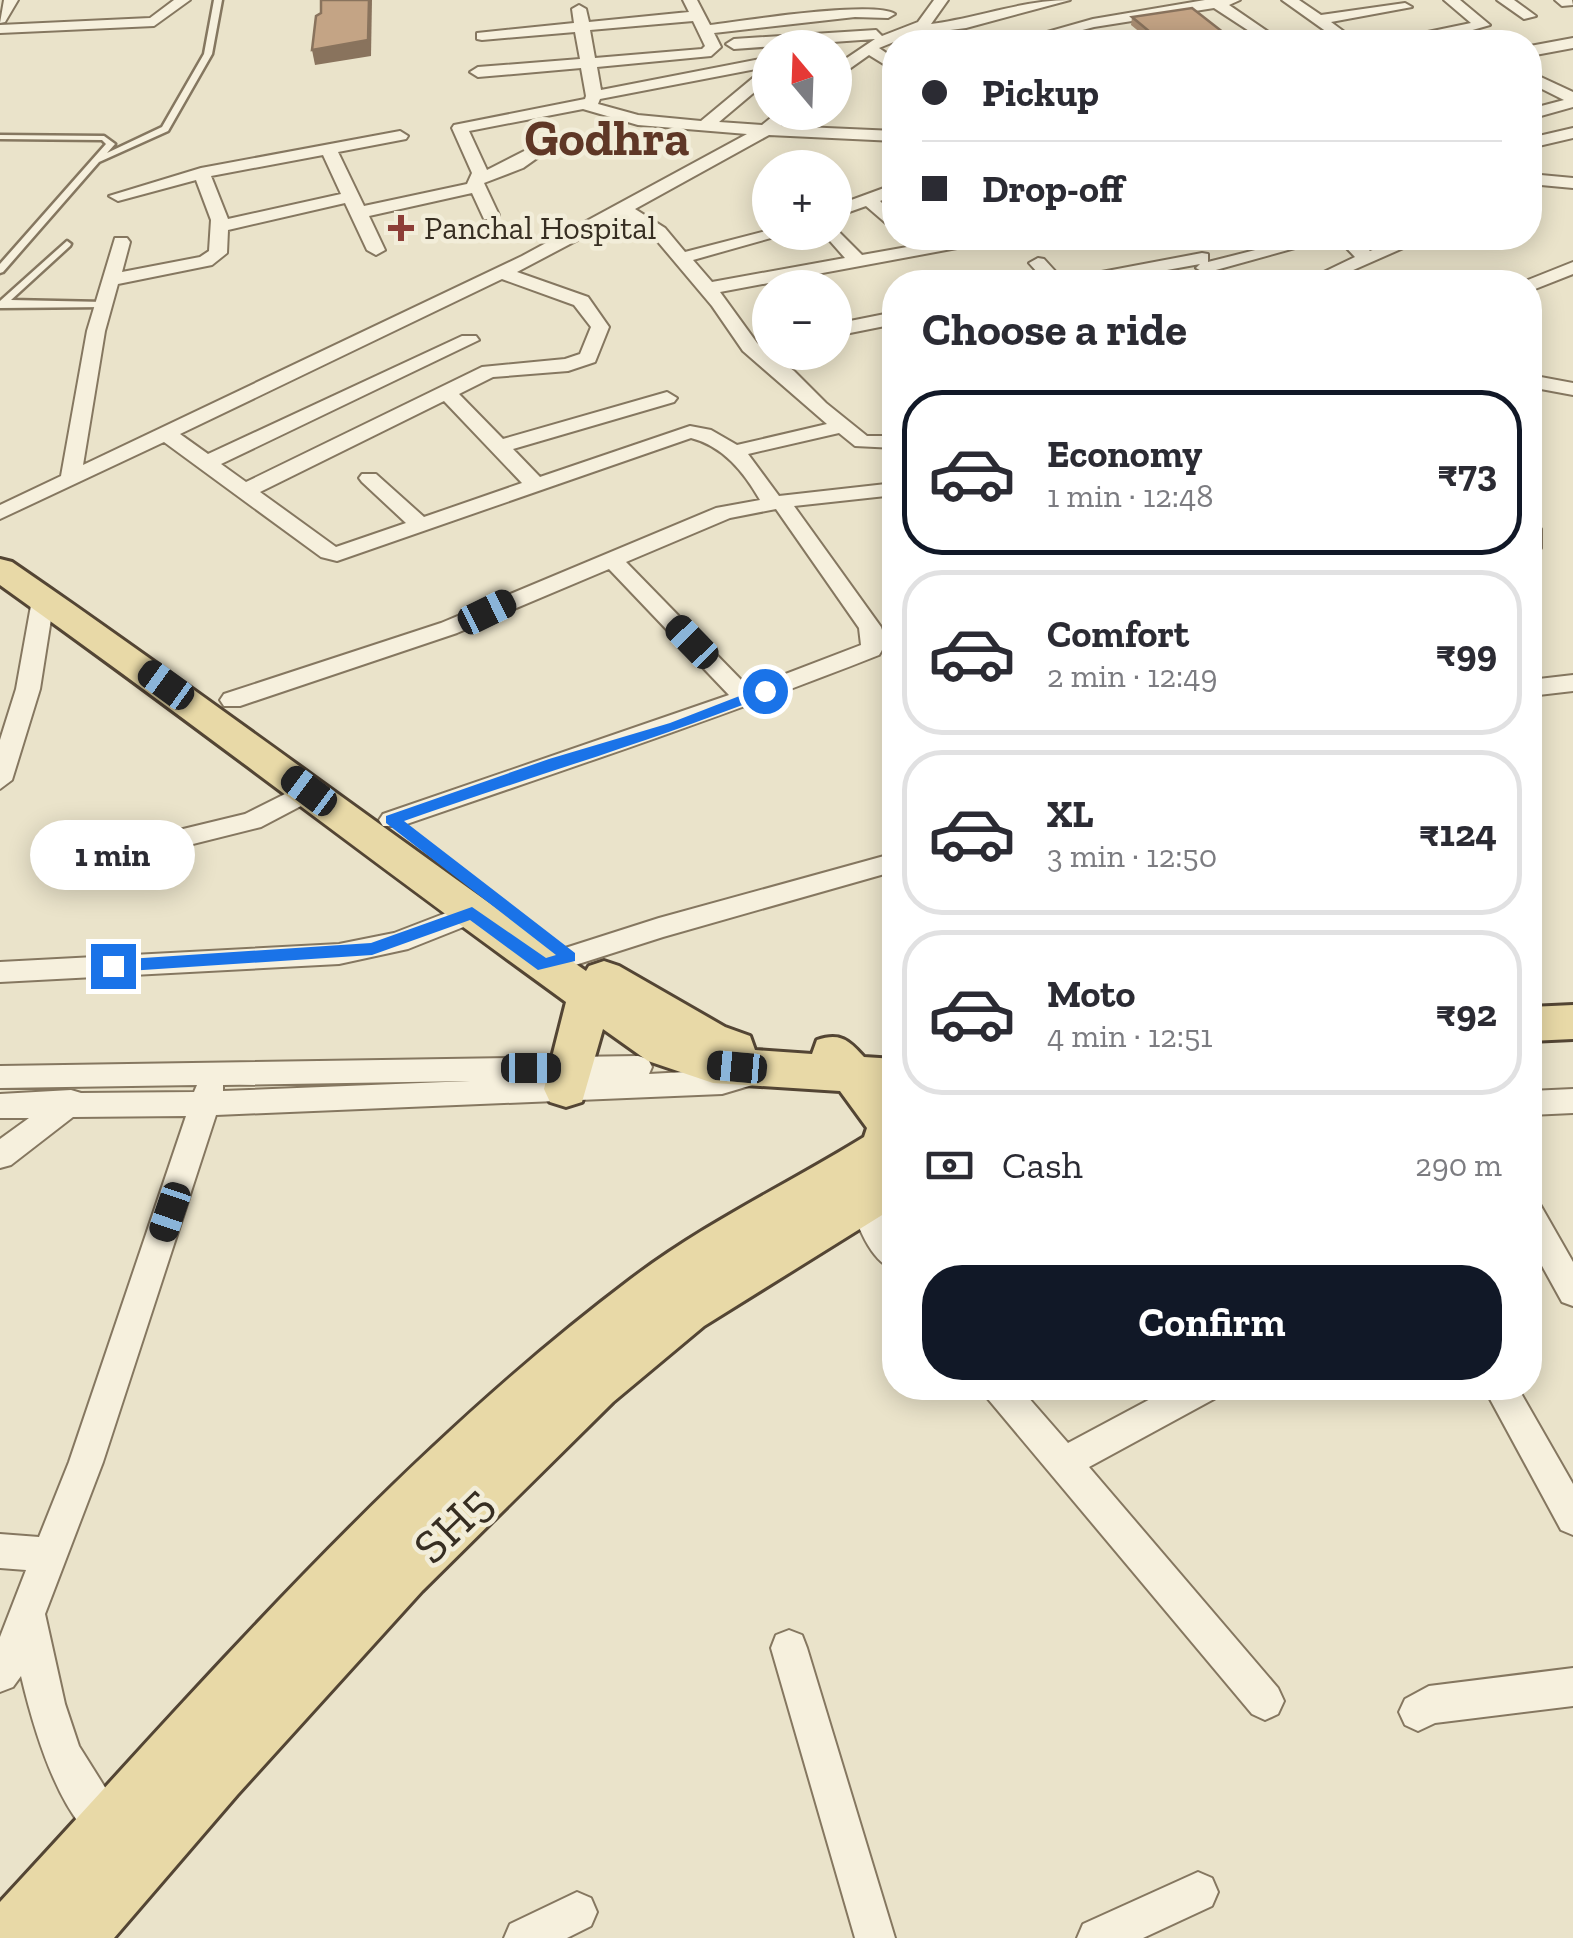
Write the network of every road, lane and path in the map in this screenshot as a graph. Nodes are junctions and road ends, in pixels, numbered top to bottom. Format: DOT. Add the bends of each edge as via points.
graph roads {
  1 [pos="11,0"];
  2 [pos="183,0"];
  3 [pos="218,0"];
  4 [pos="794,0"];
  5 [pos="899,0"];
  6 [pos="941,0"];
  7 [pos="1064,0"];
  8 [pos="1128,0"];
  9 [pos="1233,0"];
  10 [pos="1289,0"];
  11 [pos="1450,0"];
  12 [pos="1504,0"];
  13 [pos="1214,2"];
  14 [pos="1405,6"];
  15 [pos="611,7"];
  16 [pos="888,14"];
  17 [pos="1147,14"];
  18 [pos="1530,16"];
  19 [pos="811,18"];
  20 [pos="0,19"];
  21 [pos="1318,20"];
  22 [pos="699,23"];
  23 [pos="1094,23"];
  24 [pos="581,27"];
  25 [pos="0,29"];
  26 [pos="910,30"];
  27 [pos="915,30"];
  28 [pos="1067,30"];
  29 [pos="1103,30"];
  30 [pos="1257,30"];
  31 [pos="1333,30"];
  32 [pos="1459,30"];
  33 [pos="482,36"];
  34 [pos="882,40"];
  35 [pos="620,41"];
  36 [pos="1573,43"];
  37 [pos="870,44"];
  38 [pos="852,49"];
  39 [pos="1542,49"];
  40 [pos="478,53"];
  41 [pos="882,55"];
  42 [pos="852,59"];
  43 [pos="752,66"];
  44 [pos="478,72"];
  45 [pos="1542,83"];
  46 [pos="752,86"];
  47 [pos="590,100"];
  48 [pos="1573,100"];
  49 [pos="1542,110"];
  50 [pos="1542,120"];
  51 [pos="705,126"];
  52 [pos="765,131"];
  53 [pos="1569,134"];
  54 [pos="400,136"];
  55 [pos="882,136"];
  56 [pos="0,137"];
  57 [pos="1542,140"];
  58 [pos="546,146"];
  59 [pos="328,149"];
  60 [pos="99,160"];
  61 [pos="201,173"];
  62 [pos="1542,180"];
  63 [pos="1573,182"];
  64 [pos="476,184"];
  65 [pos="882,194"];
  66 [pos="118,196"];
  67 [pos="868,200"];
  68 [pos="354,205"];
  69 [pos="852,206"];
  70 [pos="623,208"];
  71 [pos="882,213"];
  72 [pos="490,216"];
  73 [pos="221,226"];
  74 [pos="752,240"];
  75 [pos="121,242"];
  76 [pos="0,244"];
  77 [pos="67,244"];
  78 [pos="376,250"];
  79 [pos="847,250"];
  80 [pos="894,250"];
  81 [pos="1278,250"];
  82 [pos="1358,250"];
  83 [pos="1388,250"];
  84 [pos="17,252"];
  85 [pos="682,258"];
  86 [pos="1367,259"];
  87 [pos="859,262"];
  88 [pos="1038,263"];
  89 [pos="1573,267"];
  90 [pos="0,270"];
  91 [pos="1045,270"];
  92 [pos="1204,270"];
  93 [pos="1341,270"];
  94 [pos="501,273"];
  95 [pos="111,280"];
  96 [pos="1542,280"];
  97 [pos="706,289"];
  98 [pos="2,304"];
  99 [pos="104,305"];
  100 [pos="882,321"];
  101 [pos="852,327"];
  102 [pos="752,337"];
  103 [pos="469,340"];
  104 [pos="407,344"];
  105 [pos="786,370"];
  106 [pos="347,373"];
  107 [pos="1542,383"];
  108 [pos="1573,389"];
  109 [pos="446,393"];
  110 [pos="667,398"];
  111 [pos="406,412"];
  112 [pos="614,414"];
  113 [pos="844,426"];
  114 [pos="165,433"];
  115 [pos="882,442"];
  116 [pos="646,445"];
  117 [pos="499,447"];
  118 [pos="732,452"];
  119 [pos="206,463"];
  120 [pos="71,478"];
  121 [pos="368,478"];
  122 [pos="536,485"];
  123 [pos="245,491"];
  124 [pos="882,491"];
  125 [pos="777,503"];
  126 [pos="0,513"];
  127 [pos="422,526"];
  128 [pos="0,550"];
  129 [pos="612,559"];
  130 [pos="0,569"];
  131 [pos="43,600"];
  132 [pos="1573,683"];
  133 [pos="1542,687"];
  134 [pos="745,698"];
  135 [pos="232,700"];
  136 [pos="0,780"];
  137 [pos="309,791"];
  138 [pos="392,820"];
  139 [pos="117,854"];
  140 [pos="882,866"];
  141 [pos="472,913"];
  142 [pos="557,961"];
  143 [pos="0,972"];
  144 [pos="589,997"];
  145 [pos="1573,1022"];
  146 [pos="1542,1023"];
  147 [pos="1573,1044"];
  148 [pos="1542,1045"];
  149 [pos="812,1062"];
  150 [pos="216,1072"];
  151 [pos="108,1074"];
  152 [pos="0,1077"];
  153 [pos="567,1079"];
  154 [pos="1573,1101"];
  155 [pos="1542,1102"];
  156 [pos="205,1104"];
  157 [pos="0,1106"];
  158 [pos="66,1106"];
  159 [pos="882,1113"];
  160 [pos="882,1149"];
  161 [pos="0,1156"];
  162 [pos="882,1221"];
  163 [pos="1542,1236"];
  164 [pos="1573,1292"];
  165 [pos="1011,1400"];
  166 [pos="1180,1400"];
  167 [pos="1509,1400"];
  168 [pos="1065,1462"];
  169 [pos="1573,1518"];
  170 [pos="0,1551"];
  171 [pos="50,1555"];
  172 [pos="28,1614"];
  173 [pos="789,1648"];
  174 [pos="0,1674"];
  175 [pos="1573,1687"];
  176 [pos="1265,1701"];
  177 [pos="1418,1712"];
  178 [pos="126,1844"];
  179 [pos="1198,1892"];
  180 [pos="577,1912"];
  181 [pos="9,1938"];
  182 [pos="74,1938"];
  183 [pos="524,1938"];
  184 [pos="876,1938"];
  185 [pos="1097,1938"];
  1 -- 20 [label="street"];
  2 -- 25 [label="street" via="154,22"];
  3 -- 60 [label="lane" via="208,54 165,130"];
  4 -- 19 [label="street"];
  5 -- 16 [label="street"];
  6 -- 26 [label="street" via="923,25"];
  7 -- 23 [label="street"];
  7 -- 27 [label="street"];
  8 -- 17 [label="street"];
  9 -- 13 [label="street"];
  10 -- 21 [label="street"];
  11 -- 32 [label="street" via="1483,25"];
  12 -- 18 [label="street"];
  13 -- 17 [label="street"];
  13 -- 30 [label="street"];
  14 -- 21 [label="street"];
  15 -- 22 [label="street"];
  16 -- 19 [label="street"];
  16 -- 37 [label="street"];
  17 -- 23 [label="street"];
  19 -- 22 [label="street"];
  21 -- 31 [label="street"];
  22 -- 24 [label="street"];
  22 -- 24 [label="street" via="712,50 698,54"];
  22 -- 37 [label="street"];
  23 -- 28 [label="street"];
  23 -- 29 [label="street"];
  24 -- 33 [label="street"];
  24 -- 35 [label="street"];
  24 -- 40 [label="street"];
  24 -- 44 [label="street"];
  24 -- 47 [label="street"];
  34 -- 37 [label="street"];
  36 -- 39 [label="street"];
  37 -- 38 [label="street"];
  37 -- 41 [label="street"];
  37 -- 42 [label="street"];
  43 -- 47 [label="street"];
  45 -- 48 [label="street"];
  46 -- 51 [label="street"];
  47 -- 51 [label="street" via="617,118"];
  47 -- 64 [label="street" via="460,128 480,173"];
  48 -- 49 [label="street"];
  50 -- 53 [label="street"];
  51 -- 52 [label="street"];
  52 -- 55 [label="street"];
  52 -- 70 [label="street"];
  53 -- 57 [label="street"];
  54 -- 59 [label="street"];
  56 -- 60 [label="lane" via="104,138 112,144"];
  58 -- 64 [label="street"];
  59 -- 61 [label="street"];
  59 -- 68 [label="street"];
  60 -- 84 [label="lane"];
  61 -- 66 [label="street"];
  61 -- 73 [label="street"];
  62 -- 63 [label="street"];
  64 -- 68 [label="street"];
  64 -- 72 [label="street"];
  65 -- 67 [label="street"];
  67 -- 69 [label="street"];
  67 -- 71 [label="street"];
  68 -- 73 [label="street"];
  68 -- 78 [label="street"];
  70 -- 85 [label="street"];
  70 -- 94 [label="street"];
  73 -- 95 [label="street" via="214,258"];
  74 -- 85 [label="street"];
  75 -- 95 [label="street"];
  76 -- 84 [label="lane"];
  77 -- 98 [label="lane"];
  79 -- 87 [label="street"];
  80 -- 87 [label="street"];
  81 -- 92 [label="street"];
  82 -- 86 [label="street"];
  83 -- 86 [label="street"];
  84 -- 90 [label="lane"];
  85 -- 97 [label="street"];
  86 -- 93 [label="street"];
  87 -- 97 [label="street"];
  88 -- 91 [label="street"];
  89 -- 96 [label="street"];
  94 -- 104 [label="street"];
  94 -- 109 [label="street" via="581,301 600,326 594,352 568,365 489,372"];
  95 -- 99 [label="street"];
  97 -- 102 [label="street"];
  98 -- 99 [label="lane"];
  99 -- 120 [label="street"];
  100 -- 101 [label="street"];
  103 -- 104 [label="street"];
  104 -- 106 [label="street"];
  104 -- 106 [label="street"];
  105 -- 113 [label="street"];
  106 -- 111 [label="street"];
  106 -- 114 [label="street"];
  106 -- 119 [label="street"];
  107 -- 108 [label="street"];
  109 -- 111 [label="street"];
  109 -- 117 [label="street"];
  110 -- 112 [label="street"];
  111 -- 123 [label="street"];
  112 -- 116 [label="street"];
  112 -- 117 [label="street"];
  113 -- 115 [label="street" via="862,442"];
  113 -- 118 [label="street"];
  114 -- 119 [label="street"];
  114 -- 120 [label="street"];
  116 -- 118 [label="street" via="696,432"];
  116 -- 122 [label="street"];
  117 -- 122 [label="street"];
  118 -- 125 [label="street"];
  119 -- 123 [label="street"];
  120 -- 126 [label="street"];
  121 -- 127 [label="street"];
  122 -- 127 [label="street"];
  123 -- 127 [label="street" via="337,554"];
  124 -- 125 [label="street"];
  125 -- 129 [label="street" via="724,513"];
  125 -- 134 [label="street" via="874,641 871,650"];
  128 -- 135 [label="main road"];
  129 -- 134 [label="street"];
  129 -- 135 [label="street" via="448,628"];
  130 -- 131 [label="main road"];
  131 -- 136 [label="street" via="28,690"];
  131 -- 137 [label="main road"];
  132 -- 133 [label="street"];
  134 -- 138 [label="street"];
  135 -- 138 [label="main road"];
  137 -- 139 [label="street" via="252,821"];
  137 -- 141 [label="main road"];
  138 -- 142 [label="main road"];
  140 -- 142 [label="street"];
  141 -- 142 [label="main road"];
  141 -- 143 [label="street" via="398,942 339,954"];
  142 -- 144 [label="main road"];
  142 -- 149 [label="main road" via="708,1039"];
  144 -- 149 [label="main road" via="664,1049"];
  144 -- 153 [label="main road"];
  145 -- 146 [label="main road"];
  147 -- 148 [label="main road"];
  149 -- 153 [label="street"];
  149 -- 153 [label="street" via="722,1082"];
  149 -- 159 [label="main road, SH5"];
  150 -- 151 [label="street"];
  150 -- 153 [label="street"];
  150 -- 156 [label="street"];
  151 -- 152 [label="street"];
  151 -- 158 [label="street"];
  153 -- 156 [label="street"];
  154 -- 155 [label="street"];
  156 -- 158 [label="street"];
  156 -- 171 [label="street"];
  157 -- 158 [label="street"];
  158 -- 161 [label="street"];
  160 -- 178 [label="main road, SH5" via="646,1295 573,1357 276,1648"];
  162 -- 178 [label="main road, SH5 / SH5" via="686,1310 595,1386"];
  163 -- 164 [label="street"];
  165 -- 168 [label="street"];
  166 -- 168 [label="street"];
  167 -- 169 [label="street"];
  168 -- 176 [label="street"];
  170 -- 171 [label="street"];
  171 -- 172 [label="street"];
  172 -- 174 [label="street"];
  172 -- 178 [label="street" via="52,1734 65,1763"];
  173 -- 184 [label="street"];
  175 -- 177 [label="street" via="1429,1705"];
  178 -- 181 [label="main road, SH5"];
  178 -- 182 [label="main road, SH5 / SH5"];
  179 -- 185 [label="street"];
  180 -- 183 [label="street"];
}
